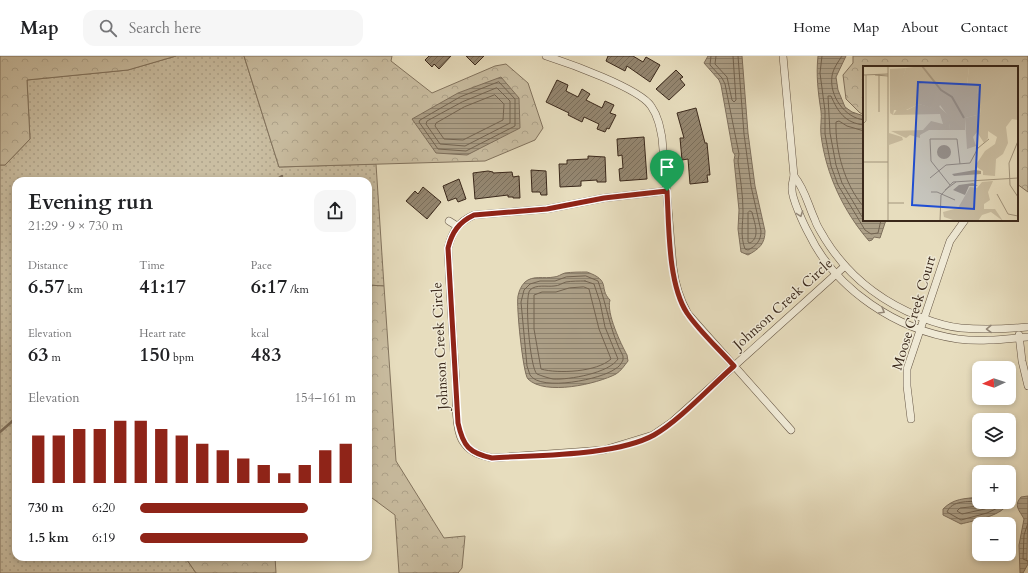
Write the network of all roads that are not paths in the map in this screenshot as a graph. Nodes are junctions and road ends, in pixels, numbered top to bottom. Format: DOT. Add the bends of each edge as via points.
graph roads {
  1 [pos="546,56"];
  2 [pos="783,56"];
  3 [pos="794,176"];
  4 [pos="667,191"];
  5 [pos="449,221"];
  6 [pos="964,221"];
  7 [pos="457,226"];
  8 [pos="845,266"];
  9 [pos="836,274"];
  10 [pos="924,318"];
  11 [pos="1028,327"];
  12 [pos="1019,328"];
  13 [pos="920,329"];
  14 [pos="1028,337"];
  15 [pos="1019,338"];
  16 [pos="734,366"];
  17 [pos="1028,386"];
  18 [pos="911,419"];
  19 [pos="791,430"];
  1 -- 4 [label="street" via="570,63 635,93 651,105 662,138"];
  2 -- 3 [label="street"];
  3 -- 8 [label="street" via="802,185 815,222"];
  3 -- 9 [label="street, one-way" via="792,190 805,226 814,245"];
  4 -- 7 [label="street" via="604,198 547,209 474,215"];
  4 -- 16 [label="street" via="673,267 681,303"];
  5 -- 7 [label="street"];
  6 -- 10 [label="street, Moose Creek Court" via="950,241"];
  7 -- 16 [label="street, Johnson Creek Circle" via="448,248 458,423 462,439 471,451 492,458 604,450 634,443 653,435 672,422"];
  8 -- 9 [label="street, Johnson Creek Circle"];
  8 -- 10 [label="street" via="873,292 890,303"];
  9 -- 13 [label="street, one-way" via="869,303"];
  9 -- 16 [label="street, Johnson Creek Circle"];
  12 -- 10 [label="street, one-way" via="960,328 938,324"];
  10 -- 13 [label="street, Moose Creek Court"];
  11 -- 12 [label="street"];
  12 -- 15 [label="street"];
  13 -- 15 [label="street" via="958,339"];
  13 -- 18 [label="street, Moose Creek Court" via="907,369"];
  14 -- 15 [label="street"];
  15 -- 17 [label="street"];
  16 -- 19 [label="street"];
}
